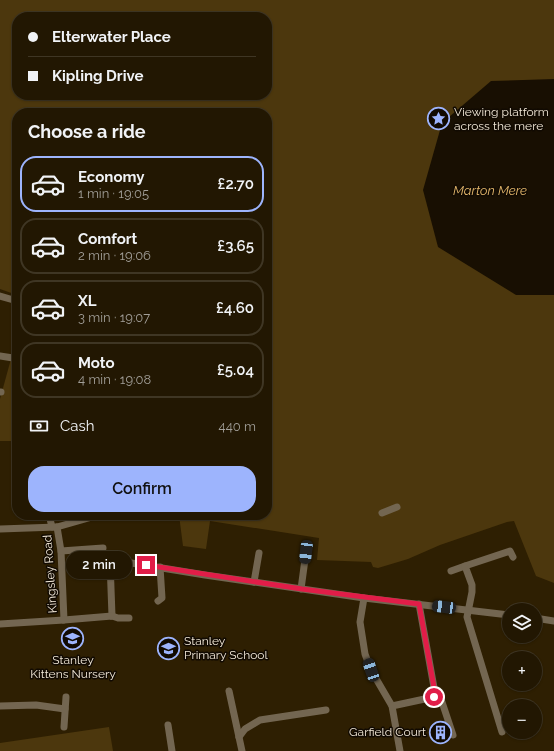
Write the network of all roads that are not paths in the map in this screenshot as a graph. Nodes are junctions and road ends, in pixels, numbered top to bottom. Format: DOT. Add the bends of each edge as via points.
graph roads {
  1 [pos="0,296"];
  2 [pos="12,300"];
  3 [pos="0,356"];
  4 [pos="12,358"];
  5 [pos="397,507"];
  6 [pos="382,513"];
  7 [pos="52,520"];
  8 [pos="81,520"];
  9 [pos="55,527"];
  10 [pos="0,529"];
  11 [pos="103,548"];
  12 [pos="61,551"];
  13 [pos="306,552"];
  14 [pos="259,553"];
  15 [pos="513,557"];
  16 [pos="465,566"];
  17 [pos="160,567"];
  18 [pos="453,569"];
  19 [pos="254,582"];
  20 [pos="302,589"];
  21 [pos="364,598"];
  22 [pos="163,600"];
  23 [pos="419,604"];
  24 [pos="469,610"];
  25 [pos="502,614"];
  26 [pos="112,616"];
  27 [pos="129,618"];
  28 [pos="542,619"];
  29 [pos="64,620"];
  30 [pos="554,621"];
  31 [pos="0,624"];
  32 [pos="229,691"];
  33 [pos="66,697"];
  34 [pos="434,697"];
  35 [pos="0,706"];
  36 [pos="392,706"];
  37 [pos="65,709"];
  38 [pos="326,710"];
  39 [pos="168,725"];
  40 [pos="64,727"];
  41 [pos="502,732"];
  42 [pos="453,735"];
  43 [pos="239,738"];
  44 [pos="172,751"];
  45 [pos="242,751"];
  46 [pos="400,751"];
  1 -- 2 [label="street"];
  3 -- 4 [label="street"];
  5 -- 6 [label="street"];
  7 -- 9 [label="street, Kingsley Road"];
  8 -- 9 [label="street"];
  9 -- 10 [label="street"];
  9 -- 12 [label="street, Kingsley Road"];
  11 -- 12 [label="street"];
  12 -- 29 [label="street, Kingsley Road"];
  13 -- 20 [label="street"];
  14 -- 19 [label="street"];
  15 -- 16 [label="street" via="510,551"];
  16 -- 18 [label="street"];
  16 -- 24 [label="street" via="472,585"];
  17 -- 19 [label="street"];
  17 -- 22 [label="street"];
  17 -- 26 [label="street" via="110,561"];
  19 -- 20 [label="street"];
  20 -- 21 [label="street"];
  21 -- 23 [label="street"];
  21 -- 36 [label="street" via="360,622 365,654 371,670"];
  23 -- 24 [label="street"];
  23 -- 34 [label="street"];
  24 -- 25 [label="street"];
  24 -- 41 [label="street" via="467,617"];
  26 -- 27 [label="street"];
  26 -- 29 [label="street"];
  28 -- 30 [label="street"];
  29 -- 31 [label="street"];
  32 -- 43 [label="street"];
  33 -- 37 [label="street"];
  34 -- 36 [label="street"];
  34 -- 42 [label="street" via="442,702"];
  35 -- 37 [label="street" via="36,705"];
  36 -- 46 [label="street"];
  37 -- 40 [label="street"];
  38 -- 43 [label="street" via="260,720 245,728"];
  39 -- 44 [label="street"];
  43 -- 45 [label="street"];
}
